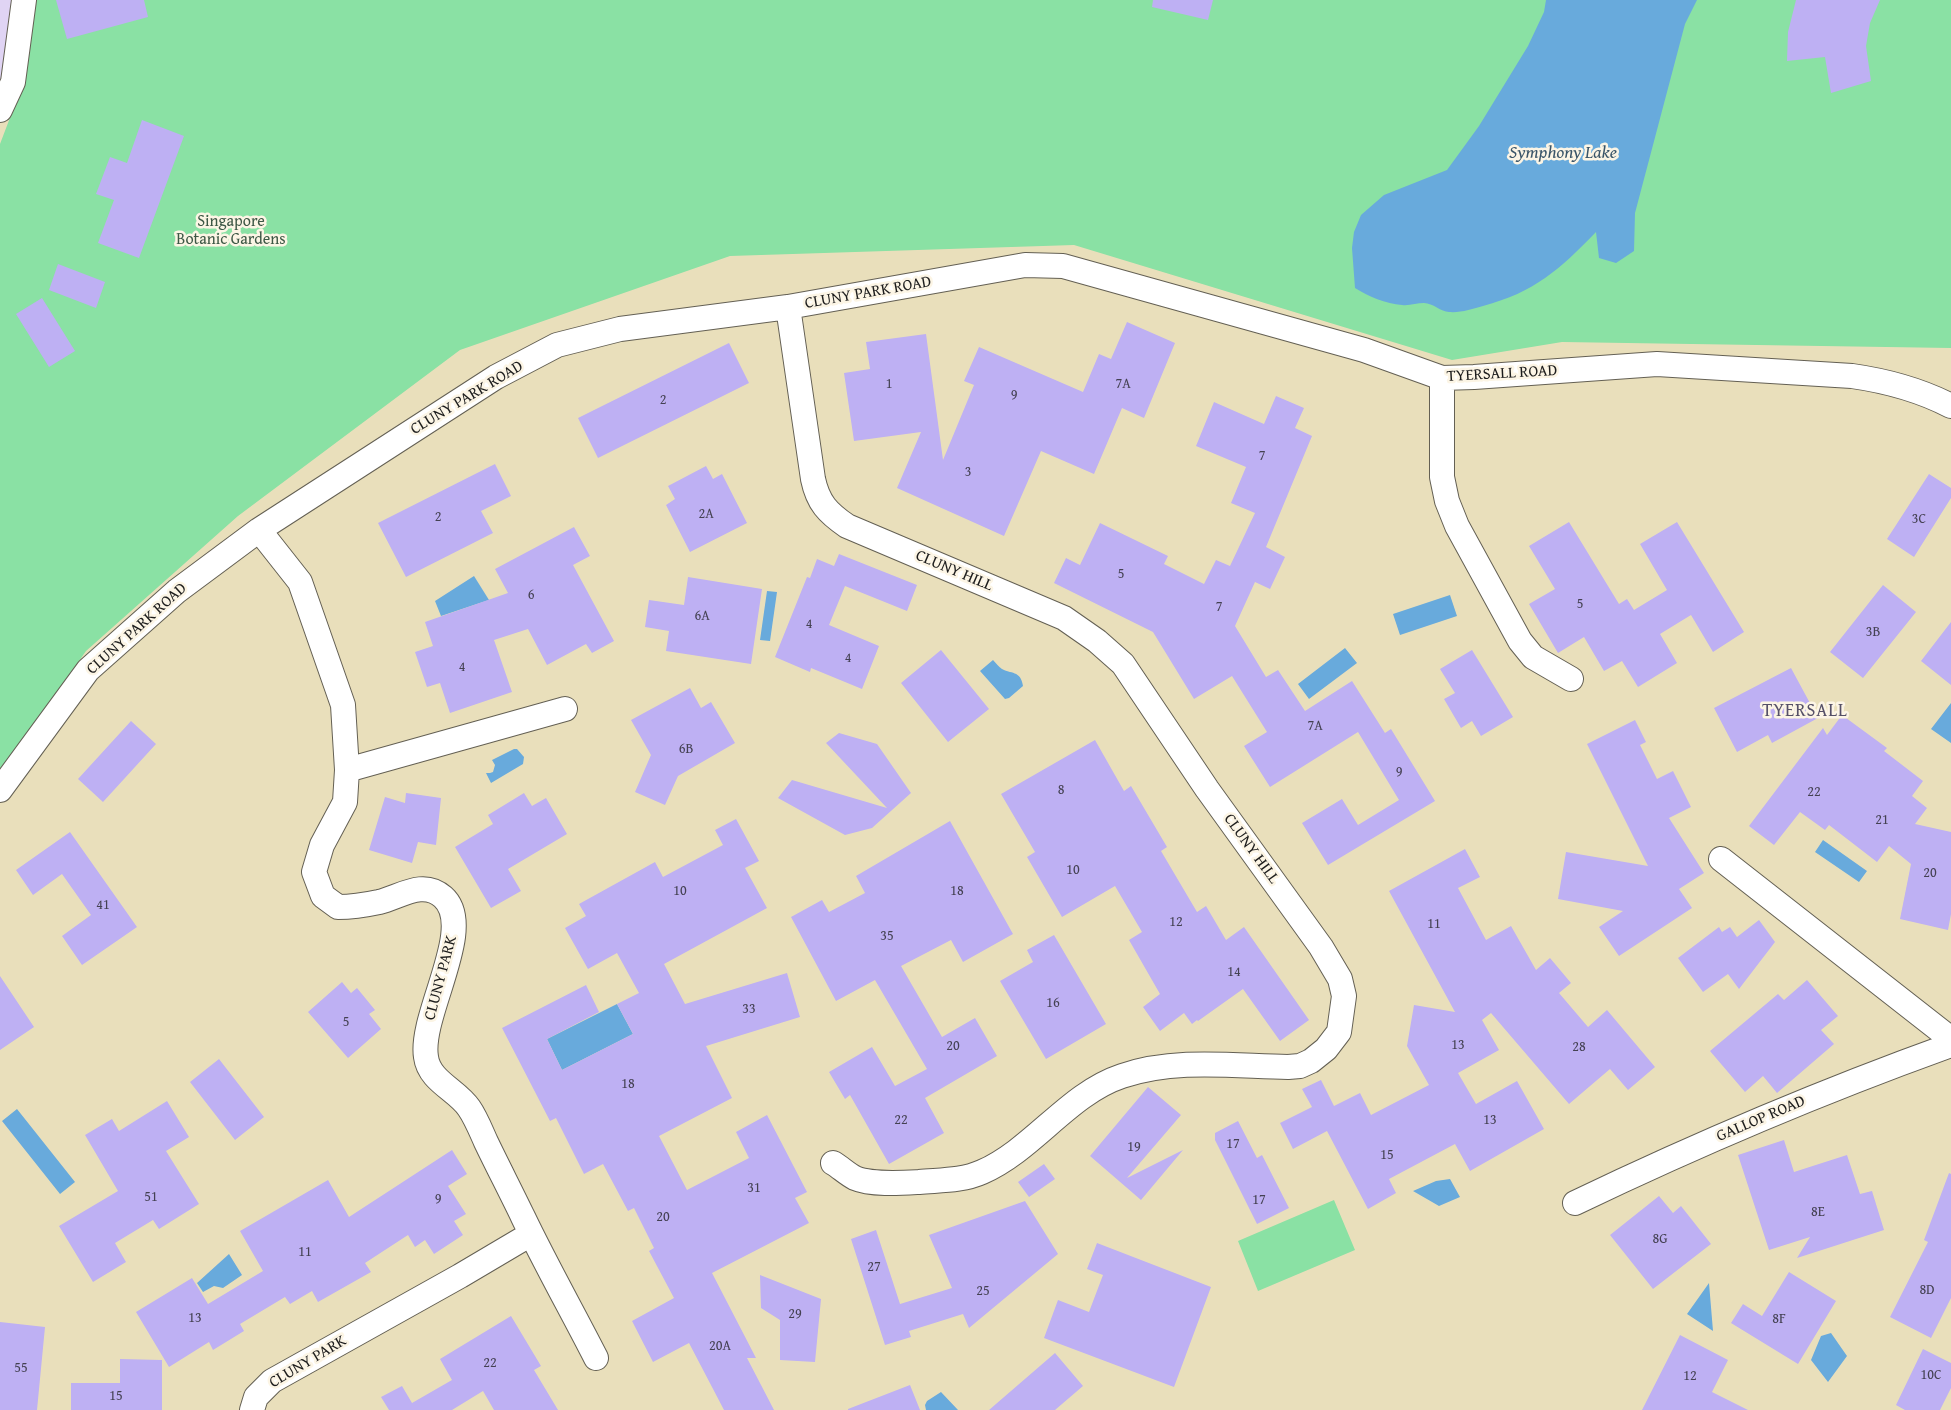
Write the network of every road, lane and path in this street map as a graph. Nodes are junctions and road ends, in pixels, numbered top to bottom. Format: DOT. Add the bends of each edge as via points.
graph roads {
  1 [pos="24,0"];
  2 [pos="0,110"];
  3 [pos="1063,266"];
  4 [pos="788,307"];
  5 [pos="1442,378"];
  6 [pos="1951,406"];
  7 [pos="259,530"];
  8 [pos="1571,679"];
  9 [pos="565,709"];
  10 [pos="347,770"];
  11 [pos="0,790"];
  12 [pos="1721,859"];
  13 [pos="1951,1039"];
  14 [pos="1951,1044"];
  15 [pos="833,1163"];
  16 [pos="1575,1203"];
  17 [pos="531,1234"];
  18 [pos="596,1358"];
  19 [pos="252,1410"];
  1 -- 2 [label="street" via="13,82"];
  3 -- 4 [label="street, CLUNY PARK ROAD" via="1024,266"];
  3 -- 5 [label="street, TYERSALL ROAD" via="1364,350"];
  4 -- 7 [label="street, CLUNY PARK ROAD" via="620,329 557,345 496,377"];
  4 -- 15 [label="street, CLUNY HILL" via="812,479 816,494 828,510 848,526 1064,618 1097,640 1123,664 1207,789 1321,947 1340,979 1344,996 1339,1032 1311,1061 1288,1067 1177,1065 1121,1076 1099,1086 1007,1159 981,1173 960,1179 892,1184 856,1178"];
  5 -- 6 [label="street, TYERSALL ROAD" via="1657,364 1884,380"];
  5 -- 8 [label="street" via="1442,477 1446,501 1520,642 1533,657"];
  7 -- 10 [label="street, CLUNY PARK" via="300,582 343,705"];
  7 -- 11 [label="street, CLUNY PARK ROAD" via="177,591 88,670"];
  9 -- 10 [label="street"];
  10 -- 17 [label="street, CLUNY PARK" via="345,802 322,845 314,872 319,888 323,896 338,907 381,901 413,889 432,890 444,898 454,924 452,946 427,1027 426,1057 432,1072 469,1107"];
  12 -- 13 [label="street"];
  14 -- 16 [label="street, GALLOP ROAD" via="1864,1076 1672,1157"];
  17 -- 18 [label="street, CLUNY PARK"];
  17 -- 19 [label="street, CLUNY PARK" via="272,1381 256,1397"];
}
